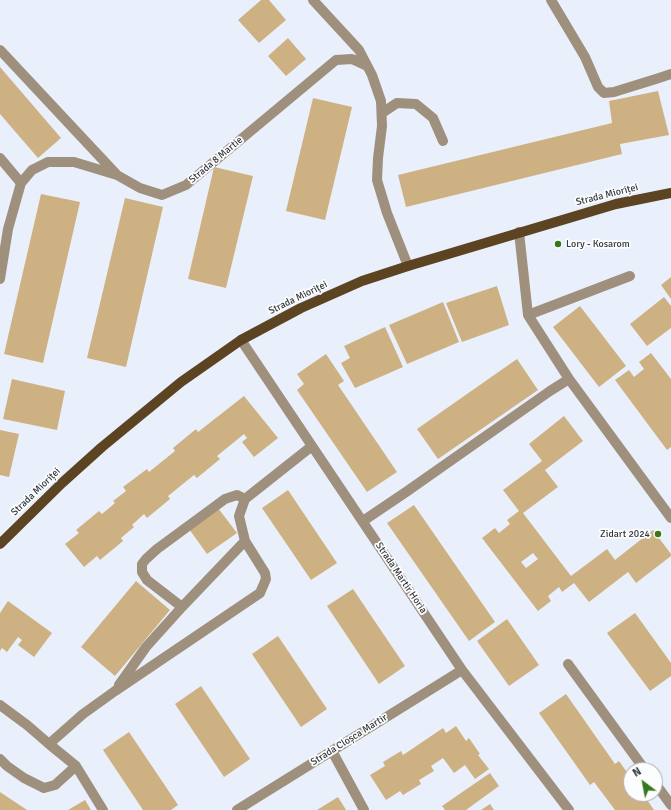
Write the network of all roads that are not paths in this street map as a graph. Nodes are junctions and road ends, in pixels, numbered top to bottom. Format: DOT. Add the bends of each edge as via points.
graph roads {
  1 [pos="313,0"];
  2 [pos="551,0"];
  3 [pos="0,50"];
  4 [pos="368,66"];
  5 [pos="671,74"];
  6 [pos="382,113"];
  7 [pos="443,141"];
  8 [pos="0,158"];
  9 [pos="117,175"];
  10 [pos="21,183"];
  11 [pos="671,193"];
  12 [pos="519,232"];
  13 [pos="408,266"];
  14 [pos="630,276"];
  15 [pos="0,279"];
  16 [pos="528,315"];
  17 [pos="242,340"];
  18 [pos="569,379"];
  19 [pos="312,446"];
  20 [pos="245,499"];
  21 [pos="670,514"];
  22 [pos="363,521"];
  23 [pos="245,541"];
  24 [pos="0,544"];
  25 [pos="182,607"];
  26 [pos="568,664"];
  27 [pos="462,670"];
  28 [pos="115,691"];
  29 [pos="0,705"];
  30 [pos="49,744"];
  31 [pos="332,751"];
  32 [pos="0,759"];
  33 [pos="639,762"];
  34 [pos="76,766"];
  35 [pos="663,794"];
  36 [pos="671,805"];
  37 [pos="103,810"];
  38 [pos="237,810"];
  39 [pos="364,810"];
  40 [pos="569,810"];
  1 -- 4 [label="street" via="359,50"];
  2 -- 5 [label="street" via="585,56 598,87 604,92 614,92"];
  3 -- 9 [label="street, Strada 8 Martie"];
  4 -- 6 [label="street" via="381,101"];
  4 -- 9 [label="street, Strada 8 Martie" via="352,59 336,60 186,186 162,195 140,188"];
  6 -- 7 [label="street" via="397,103 416,104 433,118"];
  6 -- 13 [label="street" via="377,180"];
  8 -- 10 [label="street"];
  9 -- 10 [label="street" via="74,162 48,162 32,170"];
  10 -- 15 [label="street" via="8,229"];
  11 -- 12 [label="main road, Strada Mioriței" via="616,204"];
  12 -- 13 [label="main road, Strada Mioriței"];
  12 -- 16 [label="street"];
  13 -- 17 [label="main road, Strada Mioriței" via="362,281 301,308"];
  14 -- 16 [label="street"];
  16 -- 18 [label="street"];
  17 -- 19 [label="street, Strada Martir Horia"];
  17 -- 24 [label="main road, Strada Mioriței" via="181,382 102,447"];
  18 -- 21 [label="street"];
  18 -- 22 [label="street"];
  19 -- 20 [label="street"];
  19 -- 22 [label="street, Strada Martir Horia"];
  20 -- 23 [label="street" via="239,516"];
  20 -- 25 [label="street" via="236,495 225,499 142,564 142,572 147,580"];
  22 -- 27 [label="street, Strada Martir Horia"];
  23 -- 25 [label="street"];
  23 -- 28 [label="street" via="265,573 266,579 260,593"];
  25 -- 28 [label="street" via="146,647"];
  26 -- 33 [label="street"];
  27 -- 31 [label="street, Strada Cloșca Martir"];
  27 -- 40 [label="street, Strada Martir Horia"];
  28 -- 30 [label="street" via="83,714"];
  29 -- 30 [label="street"];
  30 -- 34 [label="street"];
  31 -- 38 [label="street, Strada Cloșca Martir"];
  31 -- 39 [label="street"];
  32 -- 34 [label="street" via="24,778 44,788 55,785"];
  34 -- 37 [label="street"];
  35 -- 36 [label="street"];
}
